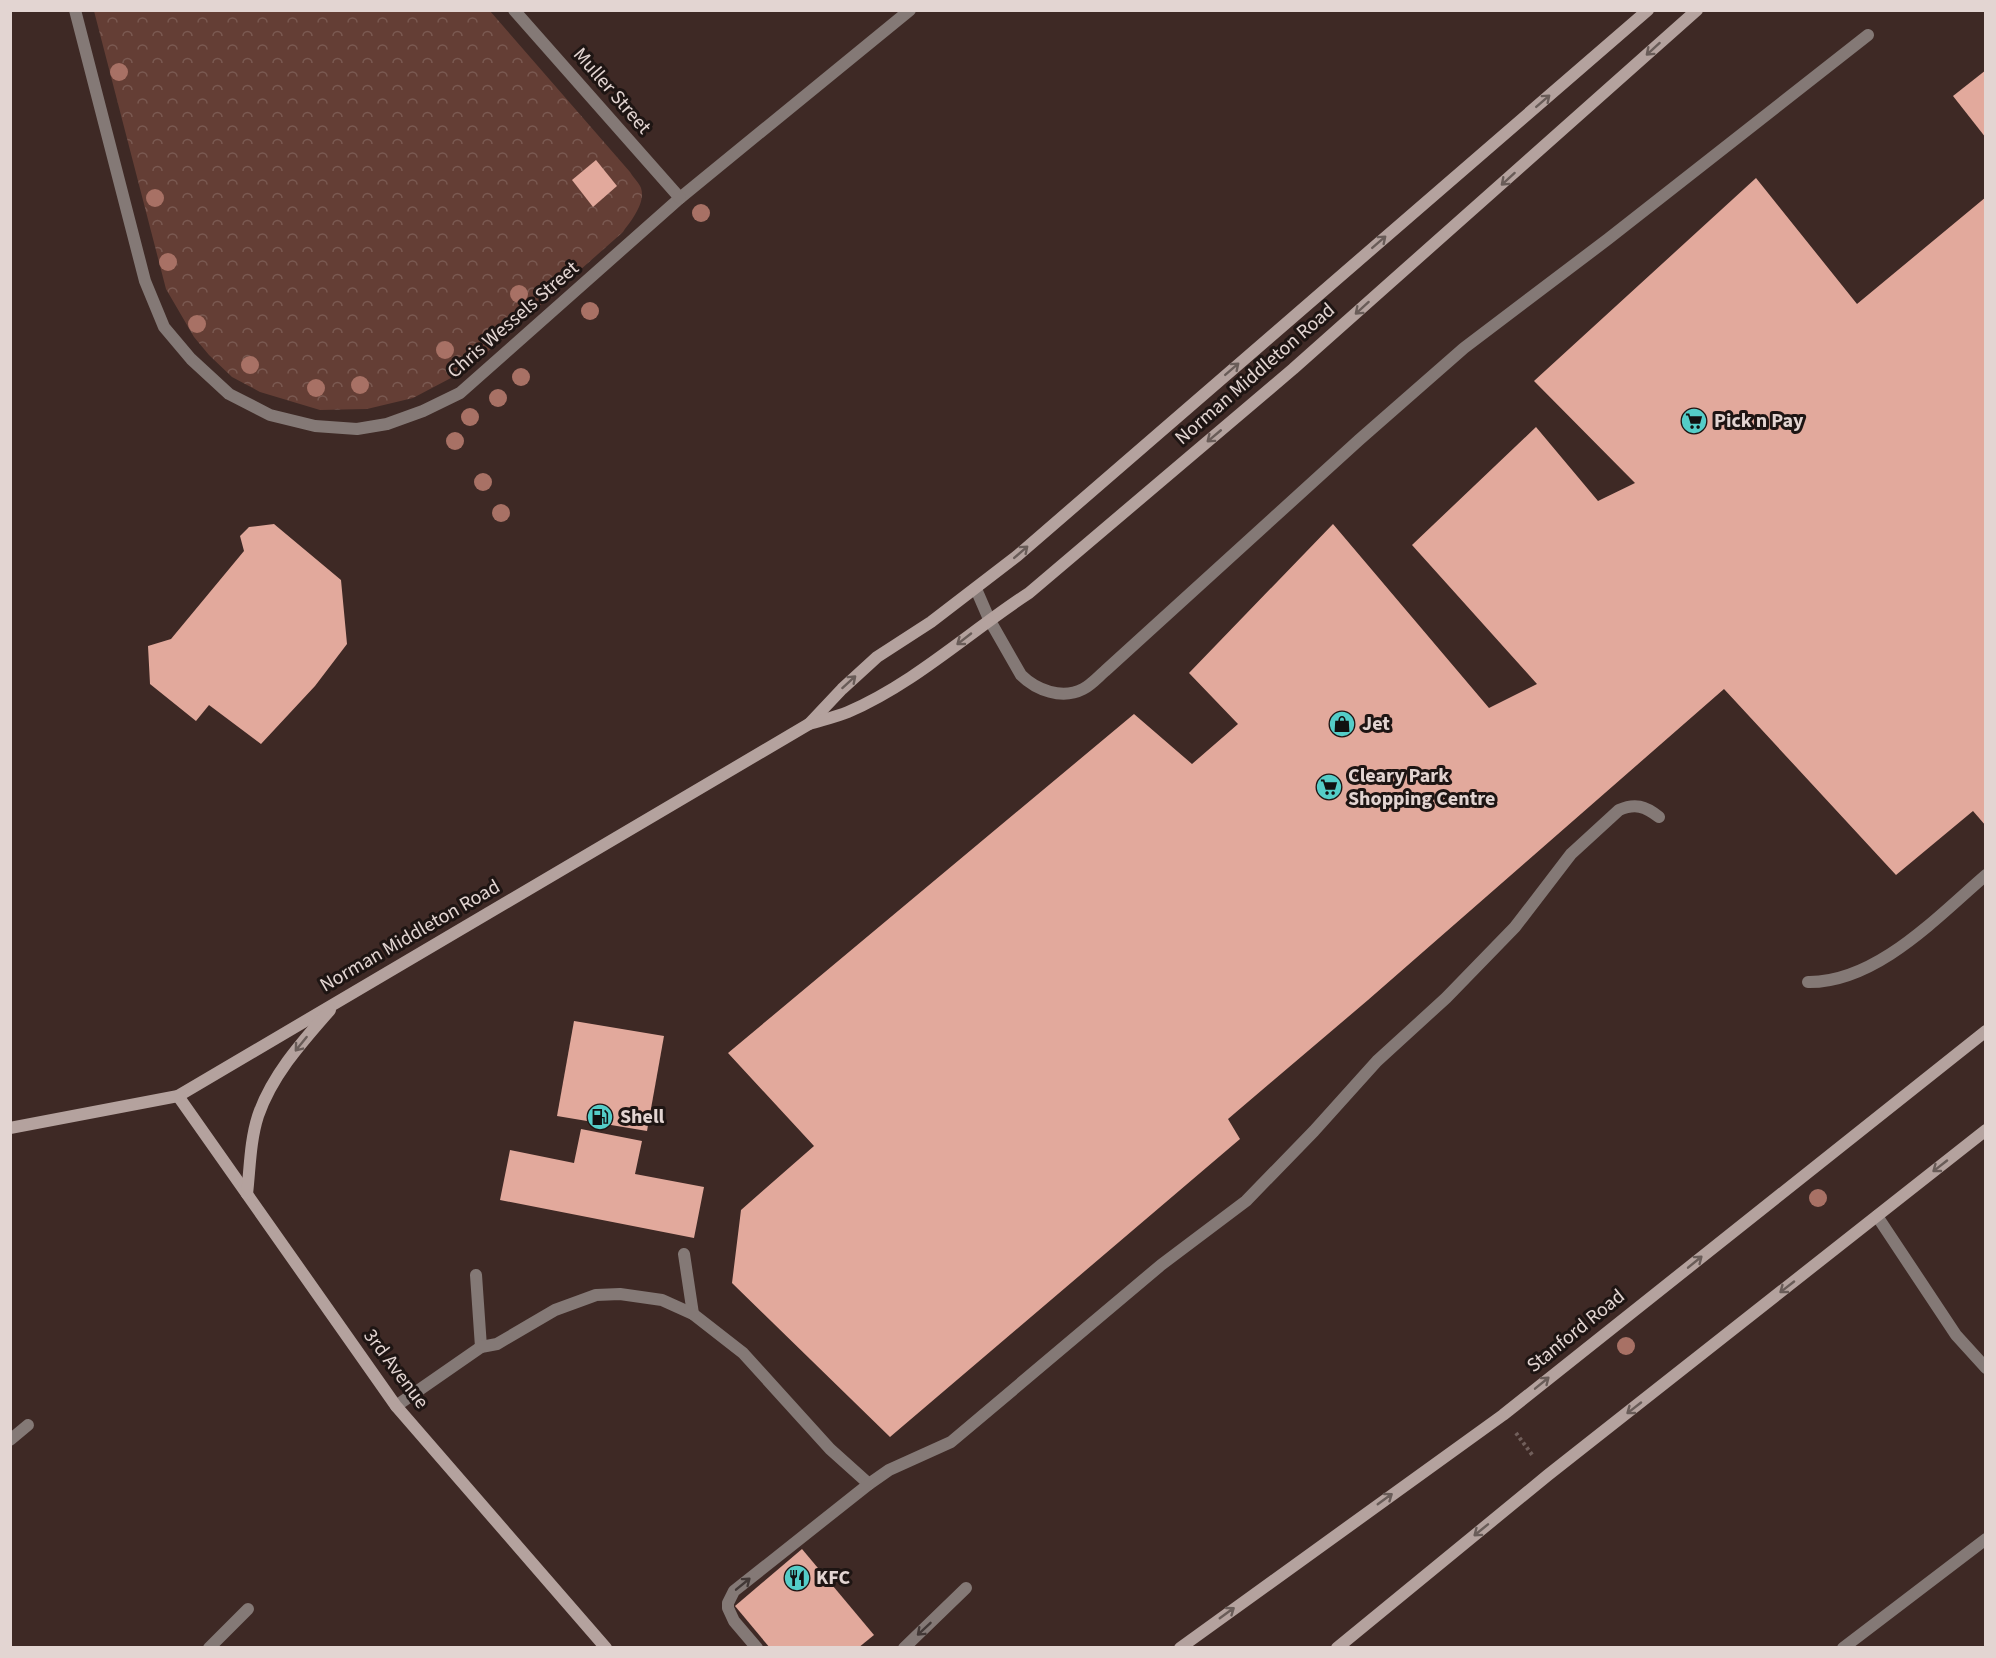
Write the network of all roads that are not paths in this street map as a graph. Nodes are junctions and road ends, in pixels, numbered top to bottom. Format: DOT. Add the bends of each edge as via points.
graph roads {
  1 [pos="75,10"];
  2 [pos="514,10"];
  3 [pos="910,10"];
  4 [pos="1648,10"];
  5 [pos="1692,12"];
  6 [pos="1868,35"];
  7 [pos="680,198"];
  8 [pos="976,589"];
  9 [pos="989,620"];
  10 [pos="809,724"];
  11 [pos="1659,817"];
  12 [pos="1986,875"];
  13 [pos="1808,982"];
  14 [pos="339,1000"];
  15 [pos="1986,1030"];
  16 [pos="178,1095"];
  17 [pos="10,1128"];
  18 [pos="1986,1130"];
  19 [pos="248,1194"];
  20 [pos="1877,1216"];
  21 [pos="684,1254"];
  22 [pos="476,1275"];
  23 [pos="693,1314"];
  24 [pos="481,1347"];
  25 [pos="1986,1368"];
  26 [pos="396,1406"];
  27 [pos="28,1425"];
  28 [pos="10,1440"];
  29 [pos="869,1484"];
  30 [pos="1986,1539"];
  31 [pos="966,1588"];
  32 [pos="248,1609"];
  33 [pos="209,1647"];
  34 [pos="606,1647"];
  35 [pos="757,1647"];
  36 [pos="904,1647"];
  37 [pos="1180,1647"];
  38 [pos="1337,1647"];
  39 [pos="1844,1647"];
  1 -- 7 [label="street, Chris Wessels Street" via="145,281 164,327 229,394 270,415 315,426 357,429 405,418 460,393"];
  2 -- 7 [label="street, Muller Street"];
  3 -- 7 [label="street, Chris Wessels Street"];
  8 -- 4 [label="street, Norman Middleton Road, one-way"];
  5 -- 9 [label="street, Norman Middleton Road, one-way" via="1284,377 1029,593"];
  6 -- 9 [label="street" via="1464,348 1082,689 1047,692 1028,681"];
  8 -- 9 [label="street"];
  10 -- 8 [label="street, Norman Middleton Road, one-way" via="877,657"];
  9 -- 10 [label="street, Norman Middleton Road, one-way" via="940,658 884,693 848,712"];
  10 -- 14 [label="street, Norman Middleton Road"];
  11 -- 29 [label="street" via="1642,806 1619,810 1571,854 1515,927 1377,1061 1246,1202 1161,1264 951,1443 889,1470"];
  12 -- 13 [label="street" via="1927,926 1868,969 1825,983"];
  14 -- 16 [label="street, Norman Middleton Road"];
  14 -- 19 [label="street, one-way" via="285,1064 269,1093 258,1117"];
  37 -- 15 [label="street, Stanford Road, one-way" via="1503,1415"];
  16 -- 17 [label="street, Norman Middleton Road"];
  16 -- 19 [label="street, 3rd Avenue"];
  18 -- 20 [label="street, one-way"];
  19 -- 26 [label="street, 3rd Avenue"];
  20 -- 25 [label="street" via="1956,1335"];
  20 -- 38 [label="street, one-way"];
  21 -- 23 [label="street"];
  22 -- 24 [label="street"];
  23 -- 24 [label="street" via="662,1300 620,1293 596,1294 555,1310 497,1344"];
  23 -- 29 [label="street" via="743,1353 830,1449"];
  24 -- 26 [label="street"];
  26 -- 34 [label="street, 3rd Avenue"];
  27 -- 28 [label="street"];
  35 -- 29 [label="street, one-way" via="730,1615 730,1597"];
  30 -- 39 [label="street"];
  31 -- 36 [label="street, one-way"];
  32 -- 33 [label="street"];
}
